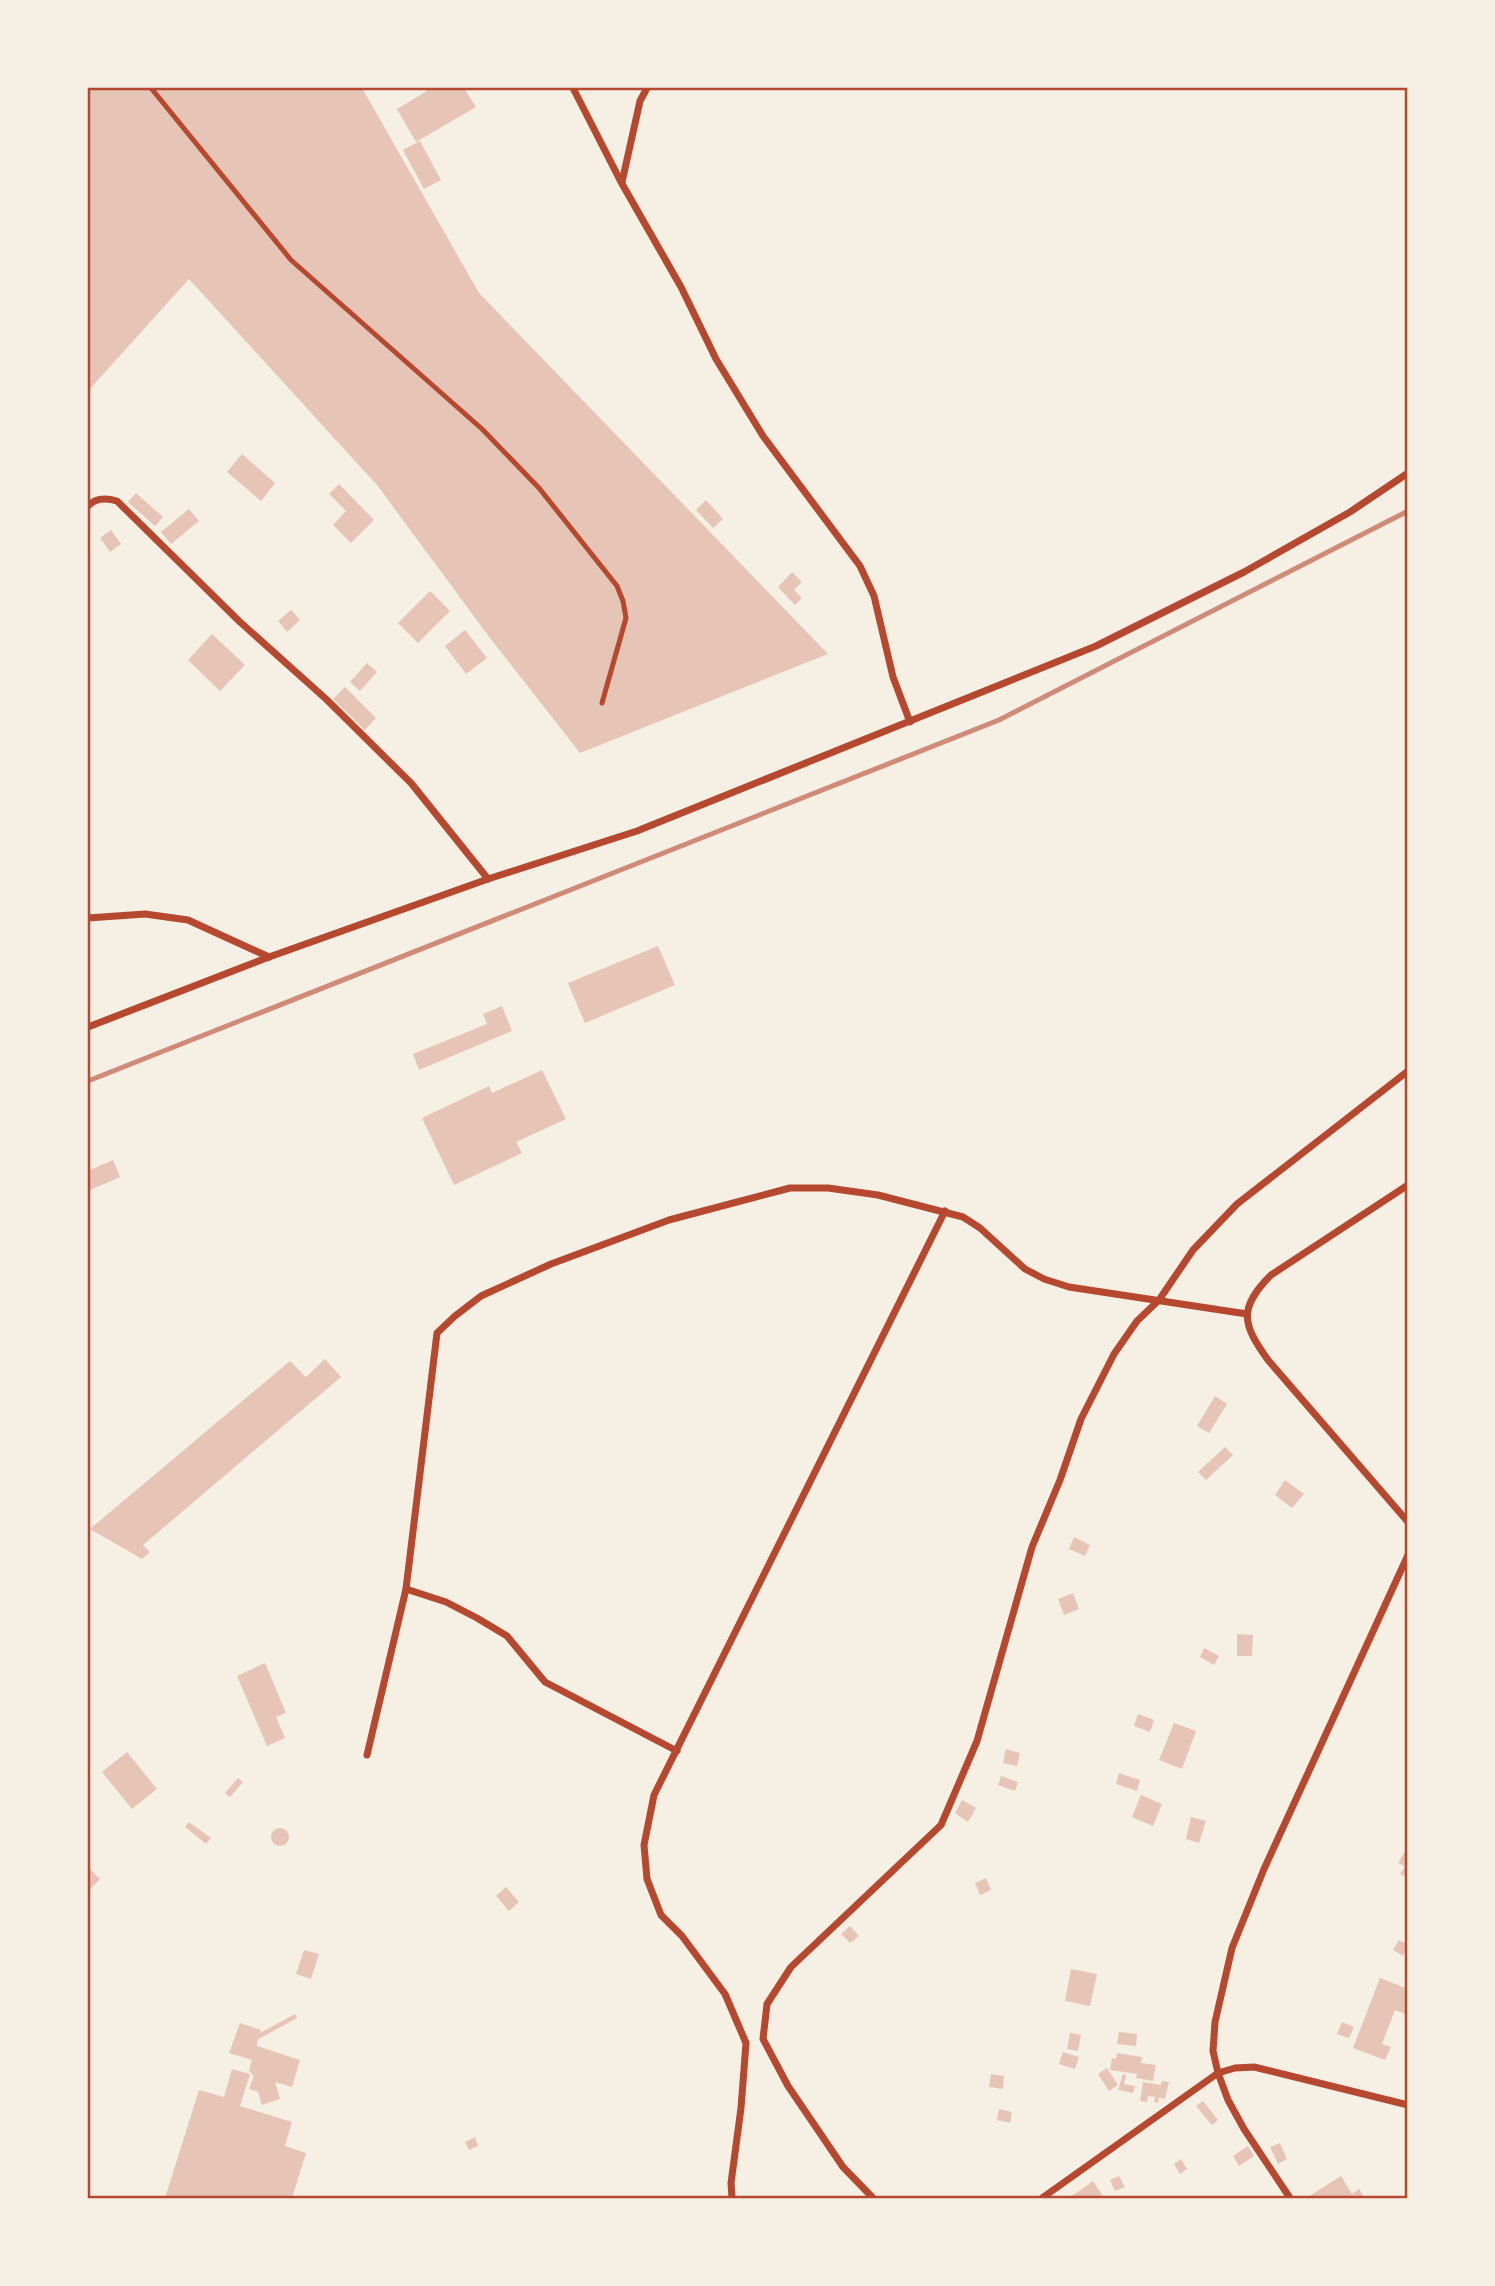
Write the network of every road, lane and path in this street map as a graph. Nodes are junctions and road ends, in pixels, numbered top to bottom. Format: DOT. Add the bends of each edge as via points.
graph roads {
  1 [pos="151,88"];
  2 [pos="573,88"];
  3 [pos="647,88"];
  4 [pos="621,182"];
  5 [pos="1408,473"];
  6 [pos="88,506"];
  7 [pos="602,703"];
  8 [pos="910,722"];
  9 [pos="488,879"];
  10 [pos="88,918"];
  11 [pos="269,957"];
  12 [pos="88,1027"];
  13 [pos="1408,1071"];
  14 [pos="1408,1185"];
  15 [pos="945,1211"];
  16 [pos="1159,1300"];
  17 [pos="1247,1314"];
  18 [pos="1408,1522"];
  19 [pos="1408,1555"];
  20 [pos="406,1589"];
  21 [pos="677,1751"];
  22 [pos="367,1755"];
  23 [pos="763,2039"];
  24 [pos="746,2043"];
  25 [pos="1218,2073"];
  26 [pos="1408,2105"];
  27 [pos="732,2199"];
  28 [pos="873,2199"];
  29 [pos="1042,2199"];
  30 [pos="1290,2199"];
  1 -- 7 [label="lane" via="291,260 482,429 539,488 617,586 626,618"];
  2 -- 4 [label="street"];
  3 -- 4 [label="street"];
  4 -- 8 [label="street" via="756,425 860,566 874,596 893,677"];
  5 -- 8 [label="street" via="1350,512 1232,578 1096,646"];
  6 -- 9 [label="street" via="106,498 117,501 411,783"];
  8 -- 9 [label="street" via="637,831"];
  9 -- 11 [label="street"];
  10 -- 11 [label="street" via="145,914 188,920"];
  11 -- 12 [label="street"];
  13 -- 16 [label="street" via="1237,1204 1193,1250"];
  14 -- 17 [label="street" via="1271,1275 1253,1293"];
  15 -- 16 [label="street" via="980,1228 1025,1269 1044,1279"];
  15 -- 20 [label="street" via="878,1195 790,1188 669,1220 481,1296 437,1333"];
  15 -- 21 [label="street"];
  16 -- 17 [label="street"];
  16 -- 23 [label="street" via="1114,1354 1081,1419 1032,1547 977,1741 941,1825 791,1967 767,2004"];
  17 -- 18 [label="street" via="1252,1338 1268,1360"];
  19 -- 25 [label="street" via="1232,1948 1215,2022 1213,2051"];
  20 -- 21 [label="street" via="477,1618 507,1636 545,1682"];
  20 -- 22 [label="street"];
  21 -- 24 [label="street" via="654,1795 643,1845 647,1879 661,1915 725,1994"];
  23 -- 24 [label="street"];
  23 -- 28 [label="street" via="795,2098 843,2167"];
  24 -- 27 [label="street"];
  25 -- 26 [label="street" via="1254,2067"];
  25 -- 29 [label="street"];
  25 -- 30 [label="street" via="1244,2129"];
}
